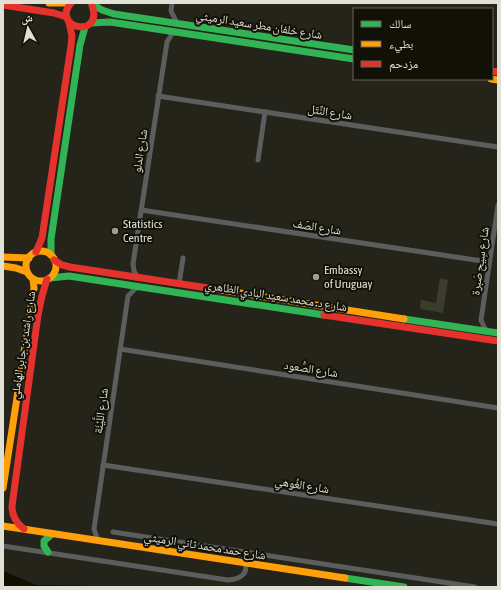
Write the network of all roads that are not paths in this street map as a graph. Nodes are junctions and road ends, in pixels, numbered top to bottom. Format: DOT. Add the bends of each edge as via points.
graph roads {
  1 [pos="49,3"];
  2 [pos="66,3"];
  3 [pos="71,3"];
  4 [pos="172,3"];
  5 [pos="91,4"];
  6 [pos="3,5"];
  7 [pos="171,10"];
  8 [pos="68,19"];
  9 [pos="163,21"];
  10 [pos="177,23"];
  11 [pos="88,25"];
  12 [pos="161,30"];
  13 [pos="219,30"];
  14 [pos="176,32"];
  15 [pos="218,38"];
  16 [pos="167,42"];
  17 [pos="353,50"];
  18 [pos="353,59"];
  19 [pos="158,96"];
  20 [pos="265,112"];
  21 [pos="498,147"];
  22 [pos="258,160"];
  23 [pos="498,205"];
  24 [pos="141,210"];
  25 [pos="36,252"];
  26 [pos="3,257"];
  27 [pos="29,258"];
  28 [pos="53,258"];
  29 [pos="183,258"];
  30 [pos="489,262"];
  31 [pos="133,264"];
  32 [pos="3,266"];
  33 [pos="27,272"];
  34 [pos="124,276"];
  35 [pos="33,278"];
  36 [pos="138,278"];
  37 [pos="49,279"];
  38 [pos="122,284"];
  39 [pos="179,284"];
  40 [pos="192,286"];
  41 [pos="137,287"];
  42 [pos="191,295"];
  43 [pos="128,296"];
  44 [pos="481,320"];
  45 [pos="472,329"];
  46 [pos="486,331"];
  47 [pos="498,333"];
  48 [pos="498,341"];
  49 [pos="120,349"];
  50 [pos="498,408"];
  51 [pos="6,450"];
  52 [pos="104,464"];
  53 [pos="3,488"];
  54 [pos="498,524"];
  55 [pos="3,526"];
  56 [pos="25,529"];
  57 [pos="94,529"];
  58 [pos="113,532"];
  59 [pos="52,534"];
  60 [pos="141,536"];
  61 [pos="86,539"];
  62 [pos="98,541"];
  63 [pos="3,546"];
  64 [pos="139,547"];
  65 [pos="48,552"];
  66 [pos="300,560"];
  67 [pos="245,563"];
  68 [pos="298,571"];
  69 [pos="404,587"];
  70 [pos="475,587"];
  1 -- 2 [label="street"];
  3 -- 8 [label="street" via="67,9"];
  4 -- 7 [label="street"];
  5 -- 9 [label="street, شارع خلفان مطر سعيد الرميثي" via="108,12"];
  5 -- 11 [label="street" via="95,16"];
  6 -- 8 [label="street" via="54,13"];
  7 -- 9 [label="street"];
  7 -- 10 [label="street"];
  8 -- 11 [label="street, شارع خلفان مطر سعيد الرميثي" via="76,27"];
  8 -- 25 [label="street" via="72,36 71,46 42,238"];
  9 -- 10 [label="street, شارع خلفان مطر سعيد الرميثي"];
  10 -- 13 [label="street, شارع خلفان مطر سعيد الرميثي"];
  11 -- 12 [label="street, شارع خلفان مطر سعيد الرميثي" via="110,22"];
  11 -- 28 [label="street" via="80,45 68,151 51,239"];
  12 -- 14 [label="street, شارع خلفان مطر سعيد الرميثي"];
  12 -- 16 [label="street"];
  13 -- 15 [label="street"];
  13 -- 17 [label="street, شارع خلفان مطر سعيد الرميثي"];
  14 -- 15 [label="street, شارع خلفان مطر سعيد الرميثي"];
  14 -- 16 [label="street"];
  15 -- 18 [label="street, شارع خلفان مطر سعيد الرميثي"];
  16 -- 19 [label="street, شارع الدلو"];
  19 -- 20 [label="street, شارع النَّتَل"];
  19 -- 24 [label="street, شارع الدلو"];
  20 -- 21 [label="street, شارع النَّتَل"];
  20 -- 22 [label="street"];
  23 -- 30 [label="street, شارع سِيح صَبرة"];
  24 -- 30 [label="street, شارع الصَف"];
  24 -- 31 [label="street, شارع الدلو"];
  25 -- 27 [label="street"];
  25 -- 28 [label="street" via="44,252"];
  26 -- 27 [label="street"];
  27 -- 33 [label="street"];
  28 -- 34 [label="street, شارع د. محمد سعيد البادي الظاهري" via="70,268"];
  28 -- 37 [label="street" via="55,271"];
  29 -- 39 [label="street"];
  30 -- 44 [label="street, شارع سِيح صَبرة"];
  31 -- 34 [label="street, شارع الدلو"];
  31 -- 36 [label="street, شارع الدلو"];
  32 -- 33 [label="street"];
  33 -- 35 [label="street"];
  34 -- 36 [label="street, شارع د. محمد سعيد البادي الظاهري"];
  35 -- 37 [label="street"];
  35 -- 51 [label="street, شارع راشد بن جابر الهاملي" via="34,288"];
  36 -- 39 [label="street, شارع د. محمد سعيد البادي الظاهري"];
  37 -- 38 [label="street, شارع د. محمد سعيد البادي الظاهري" via="69,276"];
  37 -- 56 [label="street, شارع راشد بن جابر الهاملي" via="43,290 12,506 14,518"];
  38 -- 41 [label="street, شارع د. محمد سعيد البادي الظاهري"];
  38 -- 43 [label="street"];
  39 -- 40 [label="street, شارع د. محمد سعيد البادي الظاهري"];
  40 -- 42 [label="street"];
  40 -- 45 [label="street, شارع د. محمد سعيد البادي الظاهري"];
  41 -- 42 [label="street, شارع د. محمد سعيد البادي الظاهري"];
  41 -- 43 [label="street"];
  42 -- 48 [label="street, شارع د. محمد سعيد البادي الظاهري"];
  43 -- 49 [label="street, شارع اللَّيْنَة"];
  44 -- 45 [label="street"];
  44 -- 46 [label="street"];
  45 -- 46 [label="street, شارع د. محمد سعيد البادي الظاهري"];
  46 -- 47 [label="street, شارع د. محمد سعيد البادي الظاهري"];
  49 -- 50 [label="street, شارع الصُّعود"];
  49 -- 52 [label="street, شارع اللَّيْنَة"];
  51 -- 53 [label="street, شارع راشد بن جابر الهاملي"];
  52 -- 54 [label="street, شارع الغُوهي"];
  52 -- 57 [label="street, شارع اللَّيْنَة"];
  55 -- 56 [label="street, شارع حمد محمد ثاني الرميثي"];
  56 -- 59 [label="street, شارع حمد محمد ثاني الرميثي"];
  57 -- 61 [label="street, شارع اللَّيْنَة"];
  57 -- 62 [label="street, شارع اللَّيْنَة"];
  58 -- 60 [label="street"];
  59 -- 61 [label="street, شارع حمد محمد ثاني الرميثي"];
  59 -- 65 [label="street" via="44,541"];
  60 -- 64 [label="street"];
  60 -- 66 [label="street"];
  61 -- 62 [label="street, شارع حمد محمد ثاني الرميثي"];
  62 -- 64 [label="street, شارع حمد محمد ثاني الرميثي"];
  63 -- 65 [label="street"];
  64 -- 67 [label="street, شارع حمد محمد ثاني الرميثي"];
  65 -- 67 [label="street" via="228,580 243,575"];
  66 -- 68 [label="street"];
  66 -- 70 [label="street"];
  67 -- 68 [label="street, شارع حمد محمد ثاني الرميثي"];
  68 -- 69 [label="street, شارع حمد محمد ثاني الرميثي"];
}
